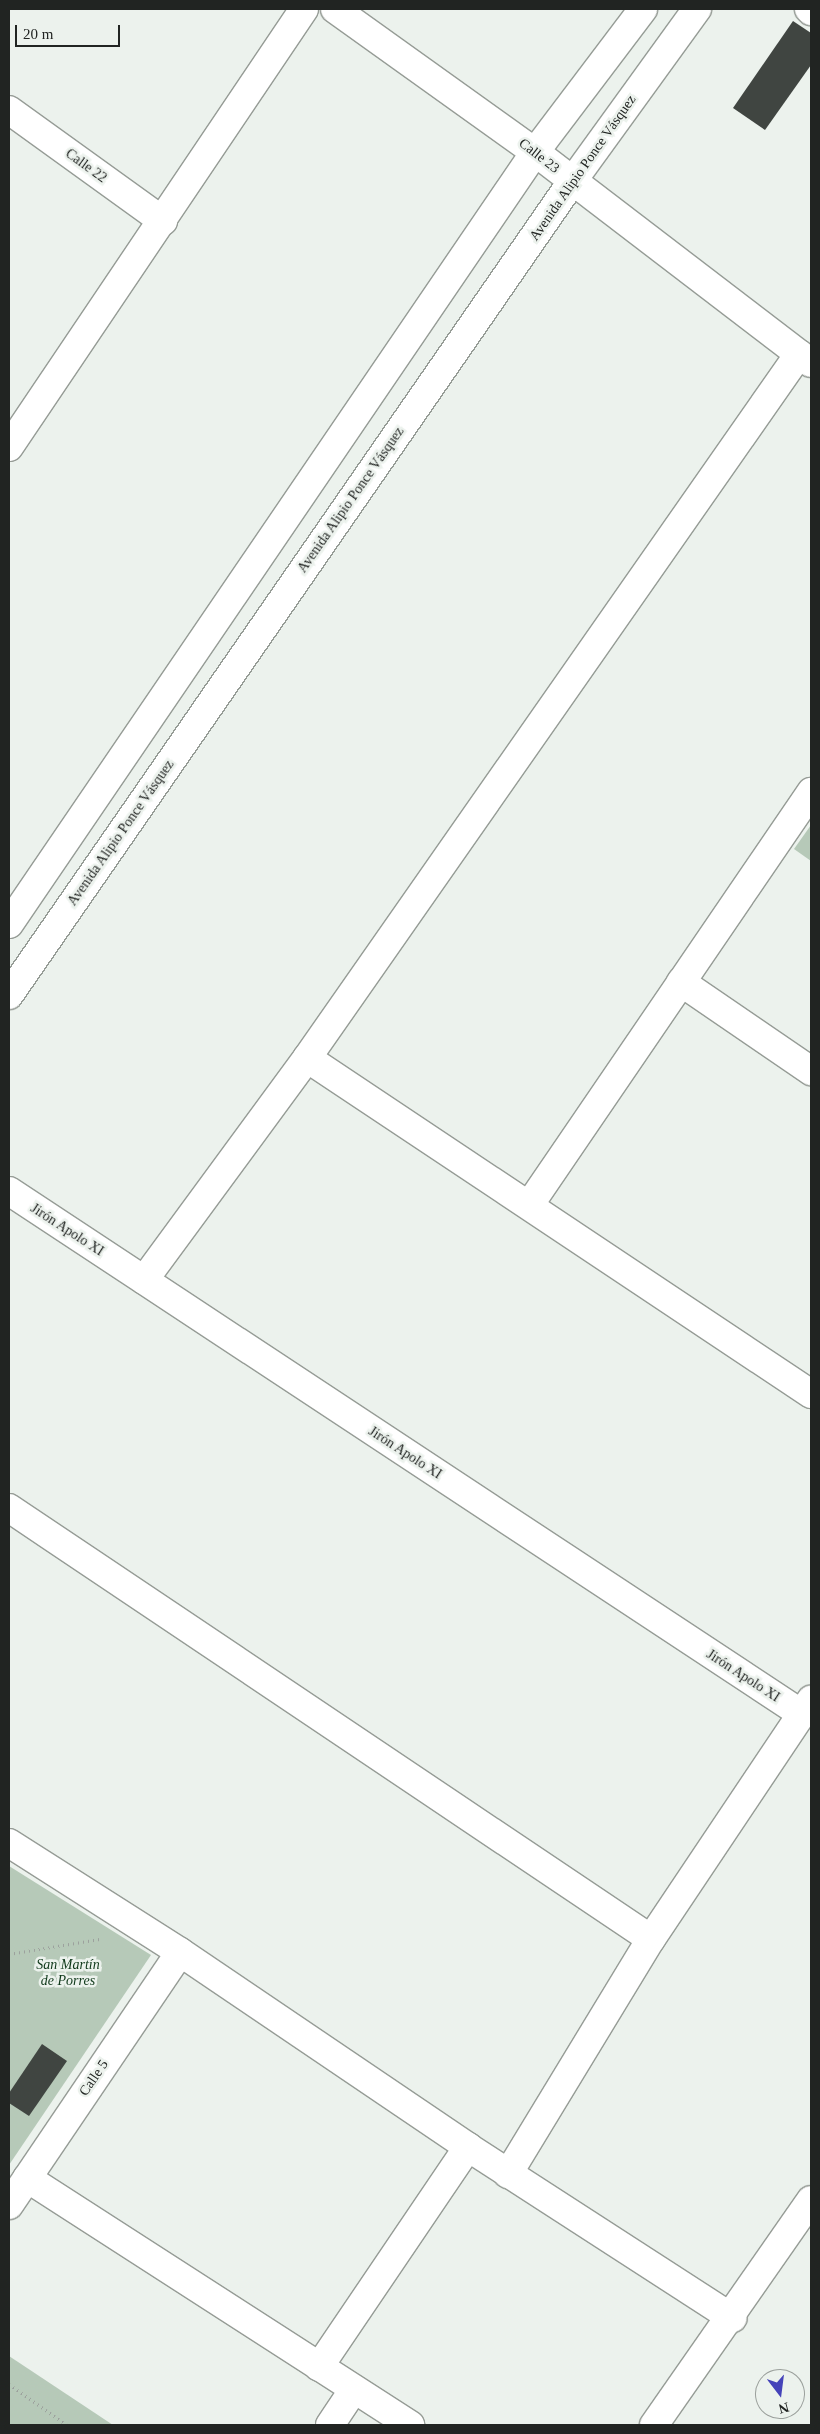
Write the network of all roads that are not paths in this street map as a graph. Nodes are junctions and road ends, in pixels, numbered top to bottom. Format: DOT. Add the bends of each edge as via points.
graph roads {
  1 [pos="304,9"];
  2 [pos="335,9"];
  3 [pos="643,9"];
  4 [pos="697,9"];
  5 [pos="9,110"];
  6 [pos="535,152"];
  7 [pos="571,183"];
  8 [pos="163,221"];
  9 [pos="805,358"];
  10 [pos="9,446"];
  11 [pos="811,792"];
  12 [pos="9,924"];
  13 [pos="681,982"];
  14 [pos="9,995"];
  15 [pos="306,1058"];
  16 [pos="811,1072"];
  17 [pos="9,1191"];
  18 [pos="530,1204"];
  19 [pos="144,1280"];
  20 [pos="811,1394"];
  21 [pos="9,1508"];
  22 [pos="806,1707"];
  23 [pos="9,1843"];
  24 [pos="651,1939"];
  25 [pos="180,1952"];
  26 [pos="468,2148"];
  27 [pos="508,2174"];
  28 [pos="27,2178"];
  29 [pos="811,2200"];
  30 [pos="9,2205"];
  31 [pos="732,2318"];
  32 [pos="319,2367"];
  33 [pos="354,2389"];
  34 [pos="330,2425"];
  35 [pos="410,2425"];
  36 [pos="654,2425"];
  1 -- 8 [label="street"];
  2 -- 6 [label="street, Calle 23"];
  3 -- 6 [label="street"];
  4 -- 7 [label="street, Avenida Alipio Ponce Vásquez"];
  5 -- 8 [label="street, Calle 22"];
  6 -- 7 [label="street, Calle 23"];
  6 -- 12 [label="street"];
  7 -- 9 [label="street, Calle 23"];
  7 -- 14 [label="street, Avenida Alipio Ponce Vásquez"];
  8 -- 10 [label="street"];
  9 -- 15 [label="street"];
  11 -- 13 [label="street"];
  13 -- 16 [label="street"];
  13 -- 18 [label="street"];
  15 -- 18 [label="street"];
  15 -- 19 [label="street"];
  17 -- 19 [label="street, Jirón Apolo XI"];
  18 -- 20 [label="street"];
  19 -- 22 [label="street, Jirón Apolo XI"];
  21 -- 24 [label="street"];
  22 -- 24 [label="street"];
  23 -- 25 [label="street"];
  24 -- 27 [label="street"];
  25 -- 26 [label="street"];
  25 -- 28 [label="street, Calle 5"];
  26 -- 27 [label="street"];
  26 -- 32 [label="street"];
  27 -- 31 [label="street"];
  28 -- 30 [label="street, Calle 5"];
  28 -- 32 [label="street"];
  29 -- 31 [label="street"];
  31 -- 36 [label="street"];
  32 -- 33 [label="street"];
  33 -- 34 [label="street"];
  33 -- 35 [label="street"];
}
